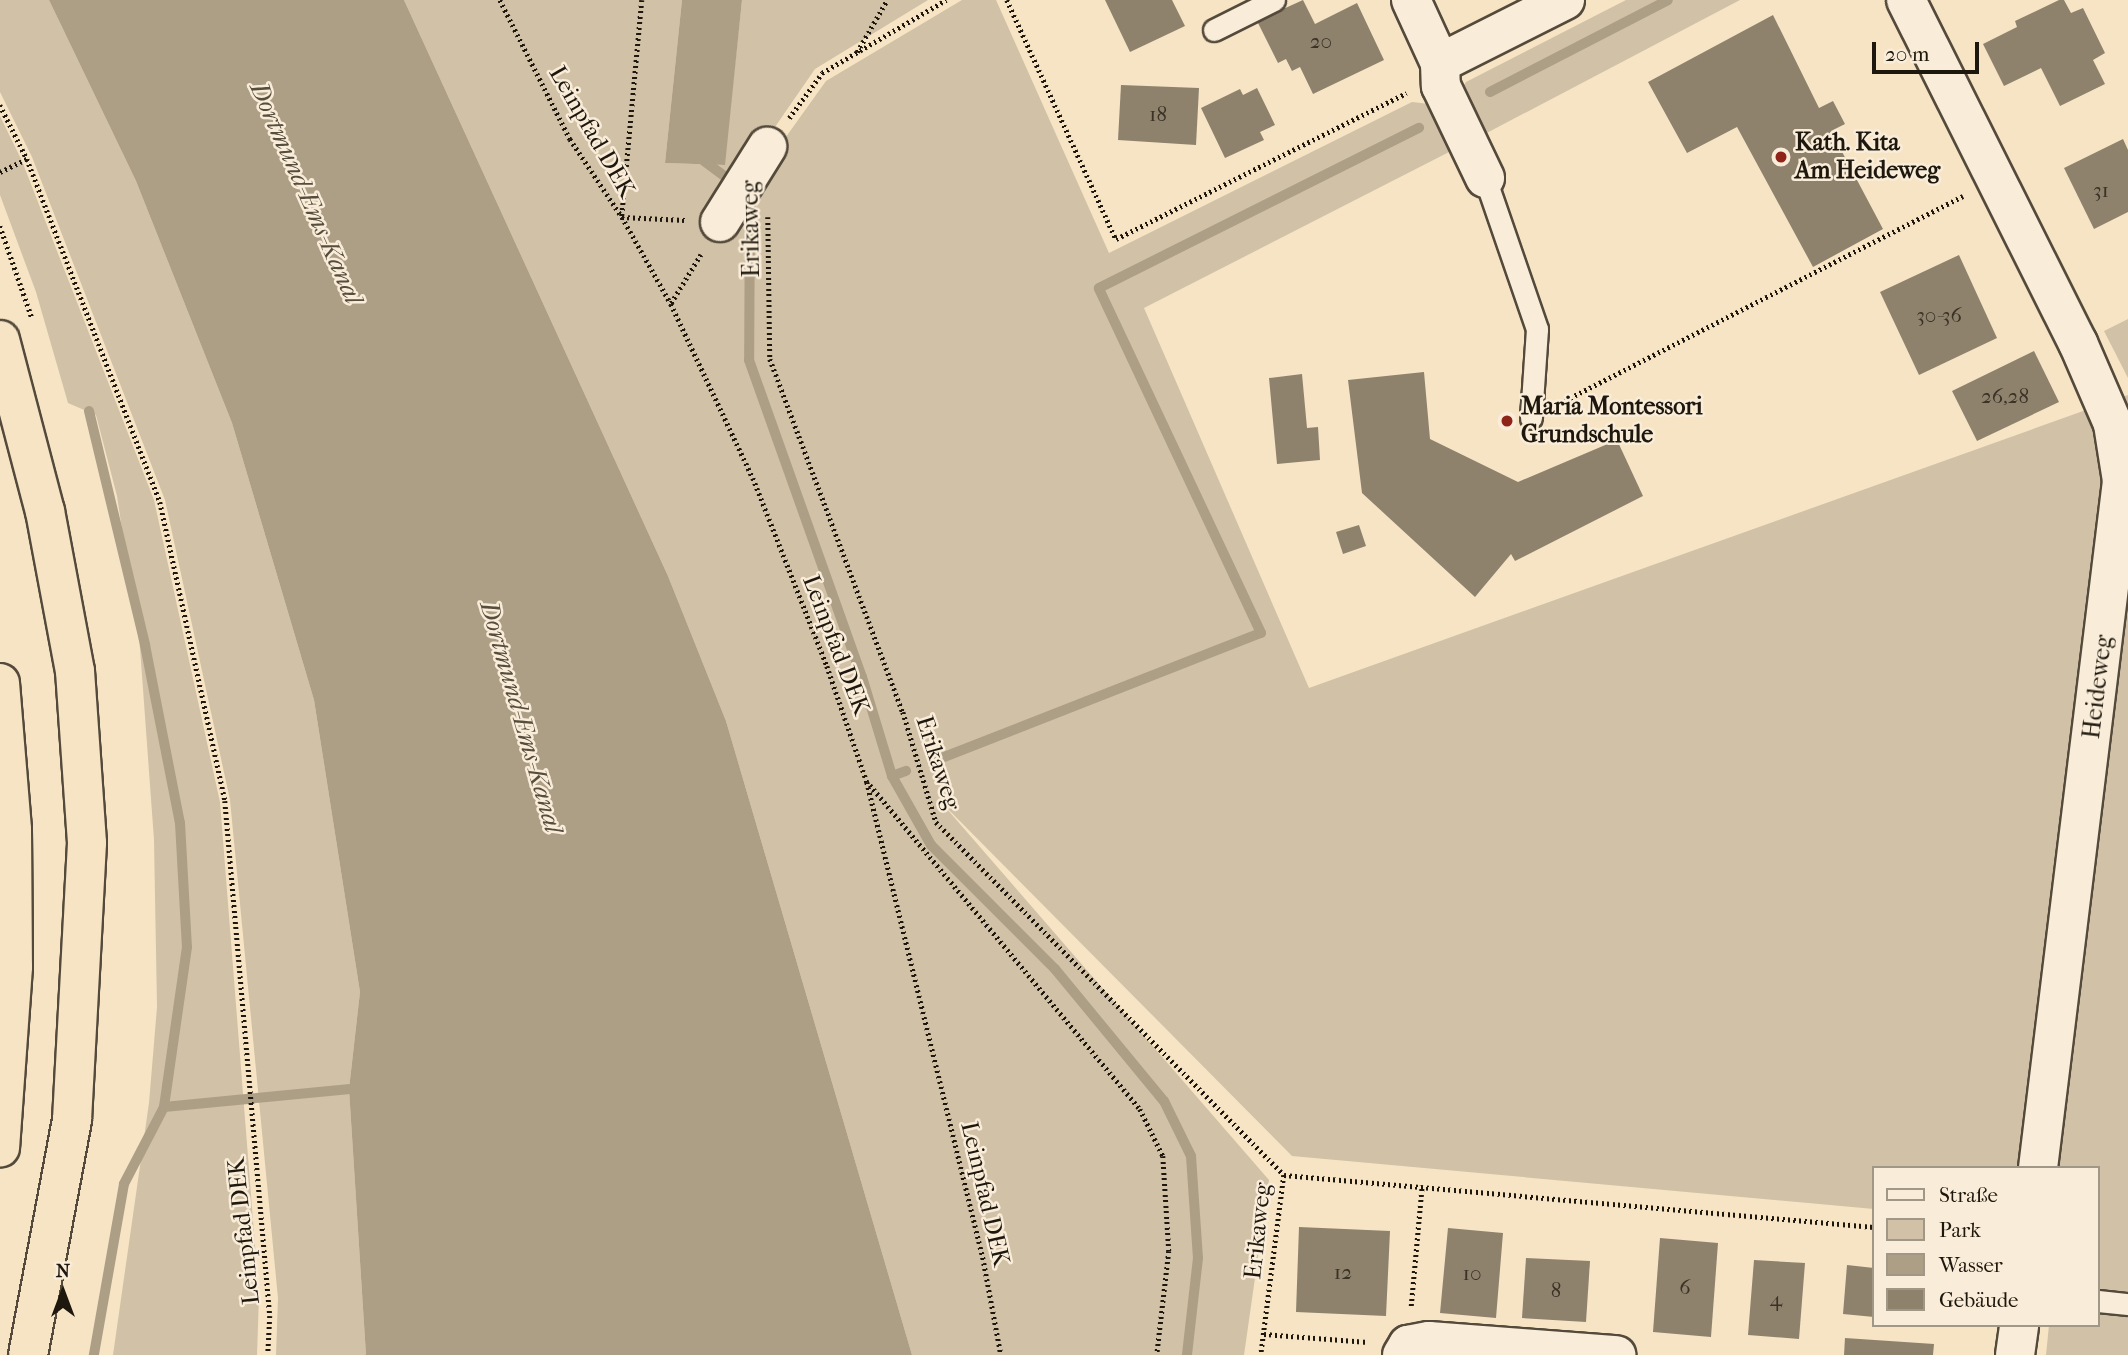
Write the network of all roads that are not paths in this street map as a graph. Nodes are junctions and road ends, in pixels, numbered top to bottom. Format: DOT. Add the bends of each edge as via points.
graph roads {
  1 [pos="1274,0"];
  2 [pos="1410,0"];
  3 [pos="1565,0"];
  4 [pos="1906,0"];
  5 [pos="1214,30"];
  6 [pos="1440,63"];
  7 [pos="767,148"];
  8 [pos="1485,178"];
  9 [pos="720,222"];
  10 [pos="0,340"];
  11 [pos="1531,418"];
  12 [pos="0,683"];
  13 [pos="0,1148"];
  14 [pos="2038,1166"];
  15 [pos="2100,1301"];
  16 [pos="2128,1304"];
  17 [pos="2019,1327"];
  18 [pos="1405,1350"];
  19 [pos="28,1355"];
  20 [pos="1616,1355"];
  21 [pos="2015,1355"];
  1 -- 5 [label="lane"];
  2 -- 6 [label="street"];
  3 -- 6 [label="street"];
  4 -- 14 [label="street, Heideweg" via="2078,343 2113,425 2122,481"];
  6 -- 8 [label="street" via="1441,86"];
  7 -- 9 [label="street"];
  8 -- 11 [label="lane" via="1537,329"];
  10 -- 19 [label="highway" via="45,511 75,671 87,843 72,1120"];
  12 -- 13 [label="highway" via="12,830 13,940"];
  15 -- 16 [label="lane"];
  17 -- 21 [label="street"];
  18 -- 20 [label="street" via="1429,1341"];
}
